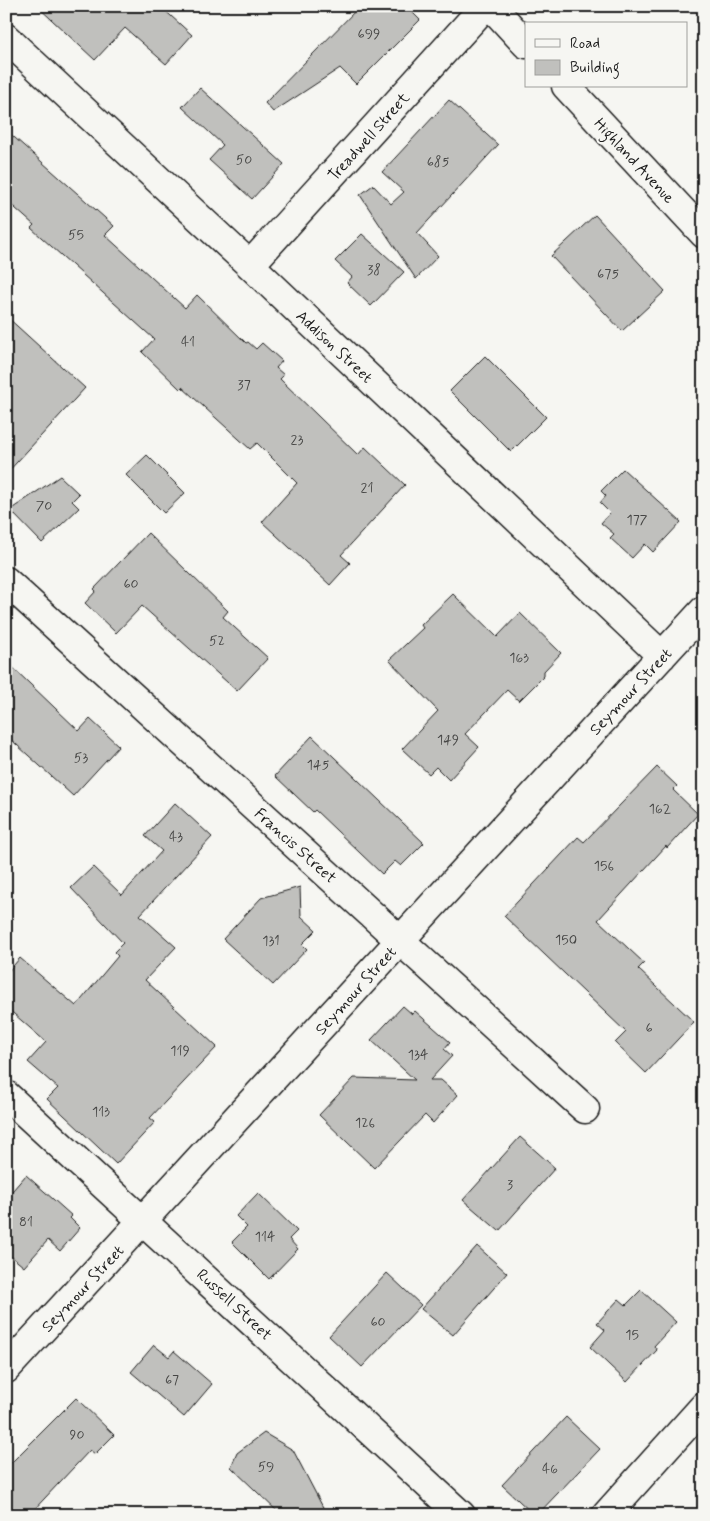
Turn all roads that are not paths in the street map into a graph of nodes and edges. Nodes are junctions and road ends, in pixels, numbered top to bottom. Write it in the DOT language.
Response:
graph roads {
  1 [pos="485,6"];
  2 [pos="491,6"];
  3 [pos="6,38"];
  4 [pos="525,43"];
  5 [pos="568,88"];
  6 [pos="704,234"];
  7 [pos="250,265"];
  8 [pos="6,581"];
  9 [pos="704,610"];
  10 [pos="662,656"];
  11 [pos="400,940"];
  12 [pos="6,1095"];
  13 [pos="585,1109"];
  14 [pos="144,1220"];
  15 [pos="6,1369"];
  16 [pos="704,1406"];
  17 [pos="461,1515"];
  18 [pos="606,1515"];
  1 -- 7 [label="street, Treadwell Street"];
  2 -- 4 [label="street"];
  3 -- 7 [label="street, Addison Street"];
  5 -- 6 [label="street, Highland Avenue"];
  7 -- 10 [label="street, Addison Street"];
  8 -- 11 [label="street, Francis Street"];
  9 -- 10 [label="street, Seymour Street"];
  10 -- 11 [label="street, Seymour Street"];
  11 -- 13 [label="street, Francis Street"];
  11 -- 14 [label="street, Seymour Street"];
  12 -- 14 [label="street, Russell Street"];
  14 -- 15 [label="street, Seymour Street"];
  14 -- 17 [label="street, Russell Street"];
  16 -- 18 [label="street"];
}
